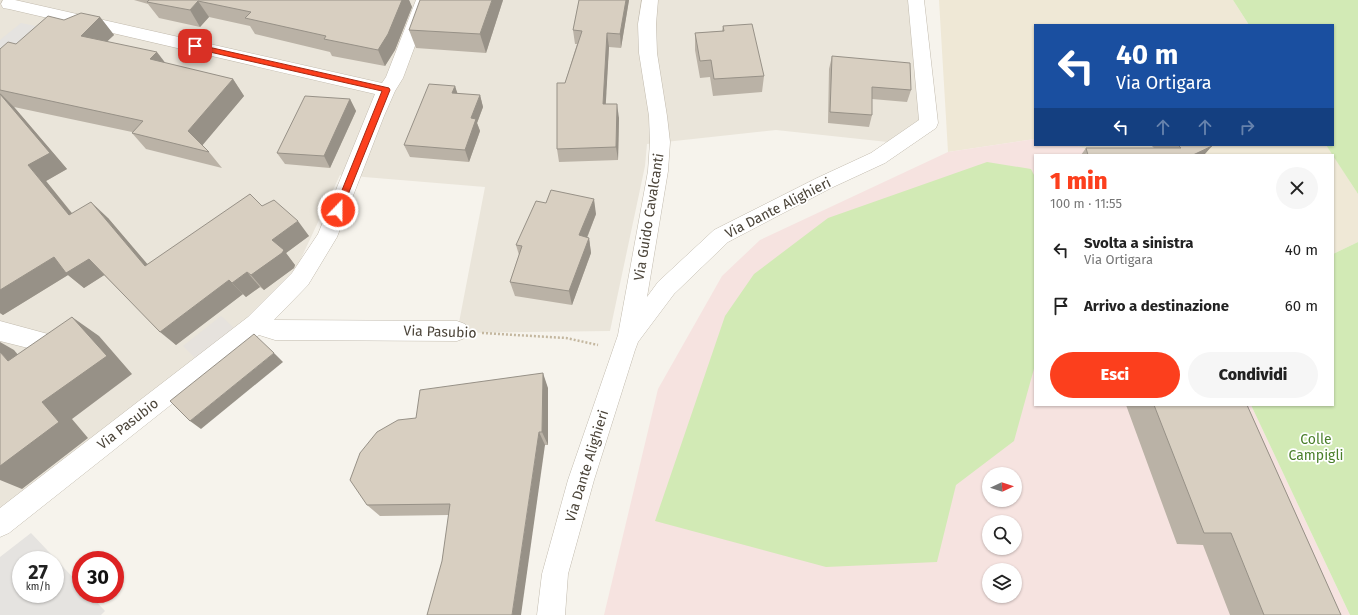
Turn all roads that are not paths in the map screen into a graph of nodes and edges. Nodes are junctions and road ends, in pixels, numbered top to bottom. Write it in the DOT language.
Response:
graph roads {
  1 [pos="424,0"];
  2 [pos="650,0"];
  3 [pos="916,0"];
  4 [pos="7,5"];
  5 [pos="386,90"];
  6 [pos="256,324"];
  7 [pos="0,331"];
  8 [pos="457,331"];
  9 [pos="40,341"];
  10 [pos="626,344"];
  11 [pos="0,524"];
  12 [pos="551,615"];
  1 -- 5 [label="street, Via Pasubio"];
  2 -- 10 [label="street, Via Guido Cavalcanti"];
  3 -- 10 [label="street, Via Dante Alighieri"];
  4 -- 5 [label="street"];
  5 -- 6 [label="street, Via Pasubio"];
  6 -- 8 [label="street, Via Pasubio"];
  6 -- 11 [label="street, Via Pasubio"];
  7 -- 9 [label="street"];
  10 -- 12 [label="street, Via Dante Alighieri"];
}
